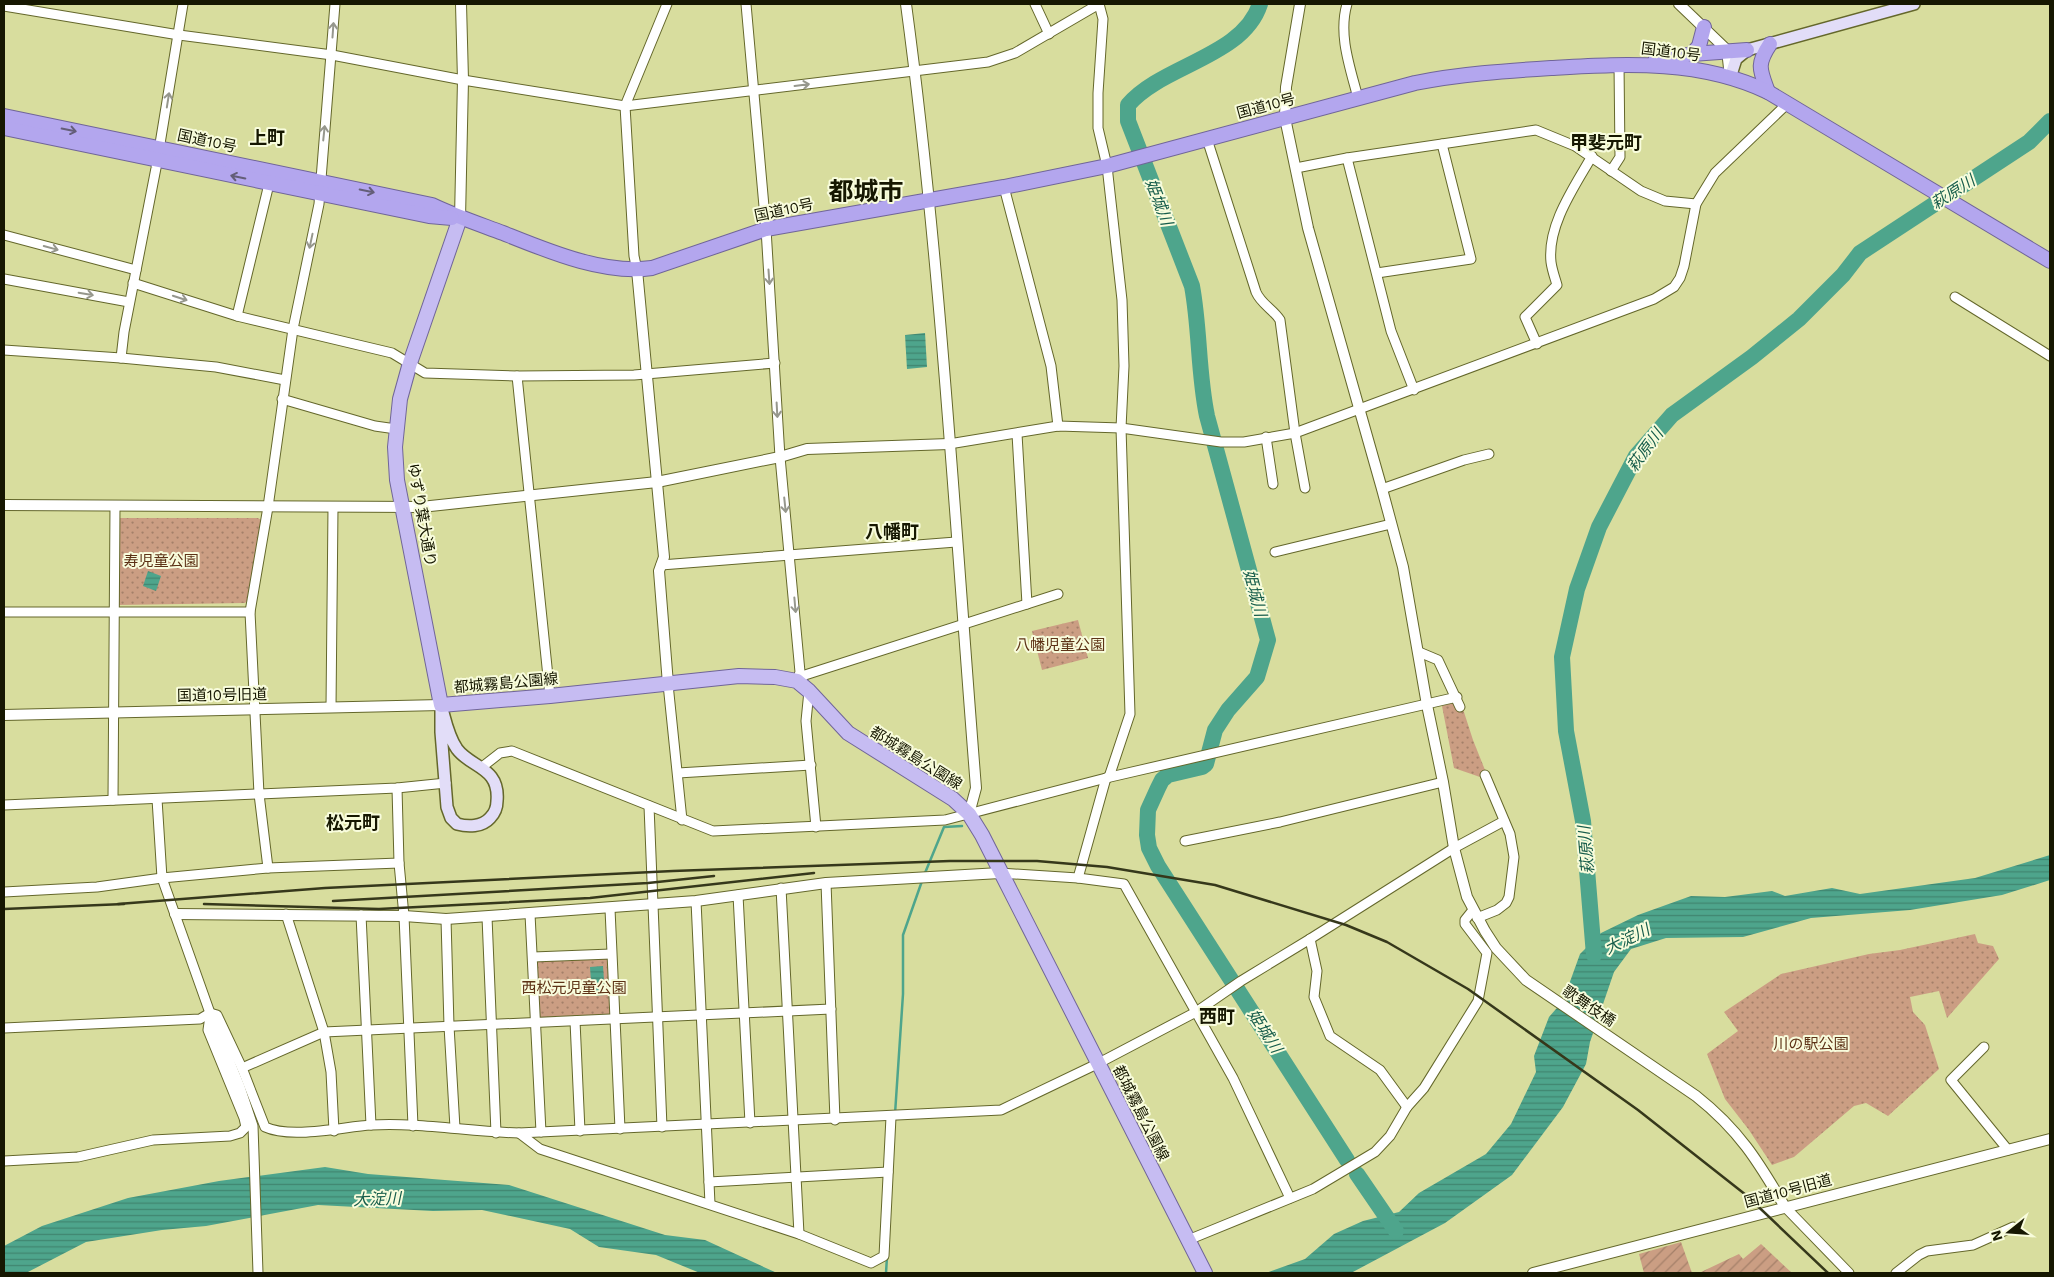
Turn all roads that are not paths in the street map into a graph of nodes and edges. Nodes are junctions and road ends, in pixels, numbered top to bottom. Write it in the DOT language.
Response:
graph roads {
  1 [pos="183,4"];
  2 [pos="335,4"];
  3 [pos="462,4"];
  4 [pos="667,4"];
  5 [pos="746,4"];
  6 [pos="906,4"];
  7 [pos="1035,4"];
  8 [pos="1300,4"];
  9 [pos="1347,4"];
  10 [pos="1679,4"];
  11 [pos="1914,4"];
  12 [pos="4,6"];
  13 [pos="1704,28"];
  14 [pos="1049,34"];
  15 [pos="179,35"];
  16 [pos="1770,44"];
  17 [pos="1727,50"];
  18 [pos="1747,50"];
  19 [pos="1692,54"];
  20 [pos="332,55"];
  21 [pos="1619,64"];
  22 [pos="1645,64"];
  23 [pos="915,71"];
  24 [pos="1730,78"];
  25 [pos="463,80"];
  26 [pos="754,91"];
  27 [pos="1768,92"];
  28 [pos="1358,98"];
  29 [pos="1788,103"];
  30 [pos="625,106"];
  31 [pos="4,116"];
  32 [pos="1285,118"];
  33 [pos="4,128"];
  34 [pos="1207,138"];
  35 [pos="1442,144"];
  36 [pos="159,154"];
  37 [pos="1592,156"];
  38 [pos="1348,158"];
  39 [pos="1107,166"];
  40 [pos="1296,168"];
  41 [pos="1611,171"];
  42 [pos="269,184"];
  43 [pos="320,187"];
  44 [pos="1004,187"];
  45 [pos="928,201"];
  46 [pos="1696,204"];
  47 [pos="460,218"];
  48 [pos="766,228"];
  49 [pos="4,235"];
  50 [pos="2050,261"];
  51 [pos="136,270"];
  52 [pos="637,270"];
  53 [pos="1377,272"];
  54 [pos="4,279"];
  55 [pos="133,283"];
  56 [pos="1955,296"];
  57 [pos="129,302"];
  58 [pos="237,316"];
  59 [pos="293,330"];
  60 [pos="1537,344"];
  61 [pos="4,350"];
  62 [pos="2050,356"];
  63 [pos="121,358"];
  64 [pos="775,363"];
  65 [pos="410,364"];
  66 [pos="647,374"];
  67 [pos="518,376"];
  68 [pos="285,380"];
  69 [pos="1414,390"];
  70 [pos="282,400"];
  71 [pos="1360,409"];
  72 [pos="1058,426"];
  73 [pos="1121,428"];
  74 [pos="396,429"];
  75 [pos="1295,433"];
  76 [pos="1017,434"];
  77 [pos="1266,437"];
  78 [pos="949,444"];
  79 [pos="1489,454"];
  80 [pos="780,457"];
  81 [pos="657,482"];
  82 [pos="1273,484"];
  83 [pos="1305,488"];
  84 [pos="1382,489"];
  85 [pos="530,496"];
  86 [pos="4,505"];
  87 [pos="115,506"];
  88 [pos="268,506"];
  89 [pos="333,508"];
  90 [pos="403,508"];
  91 [pos="1392,524"];
  92 [pos="956,542"];
  93 [pos="1275,552"];
  94 [pos="790,556"];
  95 [pos="661,565"];
  96 [pos="1058,594"];
  97 [pos="1027,604"];
  98 [pos="4,612"];
  99 [pos="250,612"];
  100 [pos="114,613"];
  101 [pos="963,625"];
  102 [pos="1419,652"];
  103 [pos="797,681"];
  104 [pos="668,684"];
  105 [pos="810,691"];
  106 [pos="550,696"];
  107 [pos="1457,697"];
  108 [pos="441,705"];
  109 [pos="1427,705"];
  110 [pos="331,707"];
  111 [pos="1460,707"];
  112 [pos="256,709"];
  113 [pos="114,712"];
  114 [pos="4,715"];
  115 [pos="811,765"];
  116 [pos="482,767"];
  117 [pos="678,774"];
  118 [pos="1485,775"];
  119 [pos="1108,777"];
  120 [pos="1443,782"];
  121 [pos="446,783"];
  122 [pos="397,788"];
  123 [pos="259,794"];
  124 [pos="157,799"];
  125 [pos="113,800"];
  126 [pos="4,805"];
  127 [pos="649,806"];
  128 [pos="969,814"];
  129 [pos="682,820"];
  130 [pos="1504,821"];
  131 [pos="816,827"];
  132 [pos="1185,841"];
  133 [pos="1454,848"];
  134 [pos="399,863"];
  135 [pos="268,868"];
  136 [pos="1000,873"];
  137 [pos="162,878"];
  138 [pos="1078,878"];
  139 [pos="826,883"];
  140 [pos="781,888"];
  141 [pos="4,892"];
  142 [pos="738,895"];
  143 [pos="696,901"];
  144 [pos="652,905"];
  145 [pos="610,909"];
  146 [pos="175,914"];
  147 [pos="286,914"];
  148 [pos="530,914"];
  149 [pos="1475,914"];
  150 [pos="361,916"];
  151 [pos="404,916"];
  152 [pos="487,917"];
  153 [pos="446,919"];
  154 [pos="1310,940"];
  155 [pos="612,954"];
  156 [pos="533,957"];
  157 [pos="830,1008"];
  158 [pos="786,1011"];
  159 [pos="744,1012"];
  160 [pos="1196,1012"];
  161 [pos="210,1014"];
  162 [pos="701,1015"];
  163 [pos="658,1017"];
  164 [pos="615,1019"];
  165 [pos="575,1021"];
  166 [pos="536,1023"];
  167 [pos="491,1025"];
  168 [pos="449,1026"];
  169 [pos="4,1028"];
  170 [pos="408,1029"];
  171 [pos="367,1031"];
  172 [pos="324,1032"];
  173 [pos="1984,1048"];
  174 [pos="1097,1064"];
  175 [pos="242,1068"];
  176 [pos="1406,1107"];
  177 [pos="894,1116"];
  178 [pos="835,1120"];
  179 [pos="794,1121"];
  180 [pos="750,1123"];
  181 [pos="371,1125"];
  182 [pos="707,1125"];
  183 [pos="413,1126"];
  184 [pos="662,1127"];
  185 [pos="455,1128"];
  186 [pos="620,1129"];
  187 [pos="334,1131"];
  188 [pos="580,1131"];
  189 [pos="541,1132"];
  190 [pos="496,1133"];
  191 [pos="519,1133"];
  192 [pos="2050,1139"];
  193 [pos="2008,1150"];
  194 [pos="4,1161"];
  195 [pos="888,1172"];
  196 [pos="796,1176"];
  197 [pos="709,1182"];
  198 [pos="1290,1198"];
  199 [pos="710,1204"];
  200 [pos="1785,1207"];
  201 [pos="2013,1227"];
  202 [pos="799,1234"];
  203 [pos="1190,1243"];
  204 [pos="258,1272"];
  205 [pos="1205,1273"];
  206 [pos="1533,1273"];
  207 [pos="1849,1273"];
  208 [pos="1896,1273"];
  1 -- 15 [label="street"];
  20 -- 2 [label="street, one-way"];
  3 -- 25 [label="street"];
  4 -- 30 [label="street"];
  5 -- 26 [label="street"];
  6 -- 23 [label="street"];
  7 -- 14 [label="street"];
  8 -- 32 [label="street, 歌舞伎橋"];
  9 -- 28 [label="street"];
  10 -- 13 [label="street"];
  11 -- 16 [label="main road"];
  12 -- 15 [label="street"];
  13 -- 17 [label="street"];
  13 -- 19 [label="highway"];
  14 -- 23 [label="street"];
  14 -- 39 [label="street"];
  15 -- 20 [label="street"];
  36 -- 15 [label="street, one-way"];
  16 -- 18 [label="main road"];
  16 -- 27 [label="highway"];
  17 -- 18 [label="highway"];
  17 -- 19 [label="highway"];
  17 -- 24 [label="street"];
  18 -- 24 [label="main road"];
  19 -- 22 [label="highway"];
  20 -- 25 [label="street"];
  43 -- 20 [label="street, one-way"];
  21 -- 22 [label="highway, 国道10号"];
  21 -- 28 [label="highway, 国道10号"];
  21 -- 41 [label="street"];
  22 -- 24 [label="highway, 国道10号"];
  26 -- 23 [label="street, one-way"];
  23 -- 45 [label="street"];
  24 -- 27 [label="highway, 国道10号"];
  25 -- 30 [label="street"];
  25 -- 47 [label="street"];
  26 -- 30 [label="street"];
  26 -- 48 [label="street"];
  27 -- 29 [label="highway, 国道10号"];
  28 -- 32 [label="highway, 国道10号"];
  29 -- 46 [label="street"];
  29 -- 50 [label="highway, 国道10号"];
  30 -- 52 [label="street"];
  31 -- 36 [label="highway, 国道10号, one-way"];
  32 -- 34 [label="highway, 国道10号"];
  32 -- 40 [label="street, 歌舞伎橋"];
  33 -- 36 [label="highway, 国道10号"];
  34 -- 39 [label="highway, 国道10号"];
  34 -- 75 [label="street"];
  35 -- 37 [label="street"];
  35 -- 38 [label="street"];
  35 -- 53 [label="street"];
  42 -- 36 [label="highway, 国道10号, one-way"];
  36 -- 43 [label="highway, 国道10号"];
  36 -- 51 [label="street"];
  37 -- 41 [label="street"];
  37 -- 60 [label="street"];
  38 -- 40 [label="street"];
  38 -- 53 [label="street"];
  39 -- 44 [label="highway, 国道10号"];
  39 -- 73 [label="street"];
  40 -- 71 [label="street, 歌舞伎橋"];
  41 -- 46 [label="street"];
  42 -- 43 [label="highway, 国道10号"];
  42 -- 58 [label="street"];
  43 -- 47 [label="highway, 国道10号"];
  43 -- 59 [label="street, one-way"];
  44 -- 45 [label="highway, 国道10号"];
  44 -- 72 [label="street"];
  45 -- 48 [label="highway, 国道10号"];
  45 -- 78 [label="street"];
  46 -- 60 [label="street"];
  47 -- 52 [label="highway, 国道10号"];
  47 -- 65 [label="main road, ゆずり葉大通り"];
  48 -- 52 [label="highway, 国道10号"];
  48 -- 64 [label="street, one-way"];
  49 -- 51 [label="street, one-way"];
  51 -- 55 [label="street"];
  52 -- 66 [label="street"];
  53 -- 69 [label="street"];
  54 -- 57 [label="street, one-way"];
  55 -- 57 [label="street"];
  55 -- 58 [label="street, one-way"];
  56 -- 62 [label="street"];
  57 -- 63 [label="street"];
  58 -- 59 [label="street"];
  59 -- 65 [label="street"];
  59 -- 68 [label="street"];
  60 -- 69 [label="street"];
  61 -- 63 [label="street"];
  63 -- 68 [label="street"];
  64 -- 66 [label="street"];
  64 -- 80 [label="street, one-way"];
  65 -- 67 [label="street"];
  65 -- 74 [label="main road, ゆずり葉大通り"];
  66 -- 67 [label="street"];
  66 -- 81 [label="street"];
  67 -- 85 [label="street"];
  68 -- 70 [label="street"];
  69 -- 71 [label="street"];
  70 -- 74 [label="street"];
  70 -- 88 [label="street"];
  71 -- 75 [label="street"];
  71 -- 84 [label="street, 歌舞伎橋"];
  72 -- 73 [label="street"];
  72 -- 76 [label="street"];
  73 -- 77 [label="street"];
  73 -- 119 [label="street"];
  74 -- 90 [label="main road, ゆずり葉大通り"];
  75 -- 77 [label="street"];
  75 -- 83 [label="street"];
  76 -- 78 [label="street"];
  76 -- 97 [label="street"];
  77 -- 82 [label="street"];
  78 -- 80 [label="street"];
  78 -- 92 [label="street"];
  79 -- 84 [label="street"];
  80 -- 81 [label="street"];
  80 -- 94 [label="street, one-way"];
  81 -- 85 [label="street"];
  81 -- 95 [label="street"];
  84 -- 91 [label="street, 歌舞伎橋"];
  85 -- 90 [label="street"];
  85 -- 106 [label="street"];
  86 -- 87 [label="street"];
  87 -- 88 [label="street"];
  87 -- 100 [label="street"];
  88 -- 89 [label="street"];
  88 -- 99 [label="street"];
  89 -- 90 [label="street"];
  89 -- 110 [label="street"];
  90 -- 108 [label="main road, ゆずり葉大通り"];
  91 -- 93 [label="street"];
  91 -- 102 [label="street, 歌舞伎橋"];
  92 -- 94 [label="street"];
  92 -- 101 [label="street"];
  94 -- 95 [label="street"];
  94 -- 103 [label="street, one-way"];
  95 -- 104 [label="street"];
  96 -- 97 [label="street"];
  97 -- 101 [label="street"];
  98 -- 100 [label="street"];
  99 -- 100 [label="street"];
  99 -- 112 [label="street"];
  100 -- 113 [label="street"];
  101 -- 103 [label="street"];
  101 -- 128 [label="street"];
  102 -- 107 [label="street"];
  102 -- 109 [label="street, 歌舞伎橋"];
  103 -- 104 [label="main road, 都城霧島公園線"];
  103 -- 105 [label="main road, 都城霧島公園線"];
  104 -- 106 [label="main road, 都城霧島公園線"];
  104 -- 117 [label="street"];
  105 -- 115 [label="street"];
  105 -- 128 [label="main road, 都城霧島公園線"];
  106 -- 108 [label="main road, 都城霧島公園線"];
  107 -- 109 [label="street"];
  107 -- 111 [label="street"];
  108 -- 110 [label="street, 国道10号旧道"];
  108 -- 116 [label="main road"];
  108 -- 121 [label="main road"];
  109 -- 119 [label="street"];
  109 -- 120 [label="street, 歌舞伎橋"];
  110 -- 112 [label="street, 国道10号旧道"];
  112 -- 113 [label="street, 国道10号旧道"];
  112 -- 123 [label="street"];
  113 -- 114 [label="street, 国道10号旧道"];
  113 -- 125 [label="street"];
  115 -- 117 [label="street"];
  115 -- 131 [label="street"];
  116 -- 121 [label="main road"];
  116 -- 127 [label="street"];
  117 -- 129 [label="street"];
  118 -- 130 [label="street"];
  119 -- 128 [label="street"];
  119 -- 138 [label="street"];
  120 -- 132 [label="street"];
  120 -- 133 [label="street, 歌舞伎橋"];
  121 -- 122 [label="street"];
  122 -- 123 [label="street"];
  122 -- 134 [label="street"];
  123 -- 124 [label="street"];
  123 -- 135 [label="street"];
  124 -- 125 [label="street"];
  124 -- 137 [label="street"];
  125 -- 126 [label="street"];
  127 -- 129 [label="street"];
  127 -- 144 [label="street"];
  128 -- 131 [label="street"];
  128 -- 136 [label="main road, 都城霧島公園線"];
  129 -- 131 [label="street"];
  130 -- 133 [label="street"];
  130 -- 149 [label="street"];
  133 -- 149 [label="street, 歌舞伎橋"];
  133 -- 154 [label="street"];
  134 -- 135 [label="street"];
  134 -- 151 [label="street"];
  135 -- 137 [label="street"];
  136 -- 138 [label="street"];
  136 -- 139 [label="street"];
  136 -- 174 [label="main road, 都城霧島公園線"];
  137 -- 141 [label="street"];
  137 -- 146 [label="street"];
  138 -- 160 [label="street"];
  139 -- 140 [label="street"];
  139 -- 157 [label="street"];
  140 -- 142 [label="street"];
  140 -- 158 [label="street"];
  142 -- 143 [label="street"];
  142 -- 159 [label="street"];
  143 -- 144 [label="street"];
  143 -- 162 [label="street"];
  144 -- 145 [label="street"];
  144 -- 163 [label="street"];
  145 -- 148 [label="street"];
  145 -- 155 [label="street"];
  146 -- 147 [label="street"];
  146 -- 161 [label="street"];
  147 -- 150 [label="street"];
  147 -- 172 [label="street"];
  148 -- 152 [label="street"];
  148 -- 156 [label="street"];
  149 -- 176 [label="street"];
  149 -- 200 [label="street, 歌舞伎橋"];
  150 -- 151 [label="street"];
  150 -- 171 [label="street"];
  151 -- 153 [label="street"];
  151 -- 170 [label="street"];
  152 -- 153 [label="street"];
  152 -- 167 [label="street"];
  153 -- 168 [label="street"];
  154 -- 160 [label="street"];
  154 -- 176 [label="street"];
  155 -- 156 [label="street"];
  155 -- 164 [label="street"];
  156 -- 166 [label="street"];
  157 -- 158 [label="street"];
  157 -- 178 [label="street"];
  158 -- 159 [label="street"];
  158 -- 179 [label="street"];
  159 -- 162 [label="street"];
  159 -- 180 [label="street"];
  160 -- 174 [label="street"];
  160 -- 198 [label="street"];
  161 -- 169 [label="street"];
  161 -- 175 [label="street"];
  161 -- 194 [label="street"];
  161 -- 204 [label="street"];
  162 -- 163 [label="street"];
  162 -- 182 [label="street"];
  163 -- 164 [label="street"];
  163 -- 184 [label="street"];
  164 -- 165 [label="street"];
  164 -- 186 [label="street"];
  165 -- 166 [label="street"];
  165 -- 188 [label="street"];
  166 -- 167 [label="street"];
  166 -- 189 [label="street"];
  167 -- 168 [label="street"];
  167 -- 190 [label="street"];
  168 -- 170 [label="street"];
  168 -- 185 [label="street"];
  170 -- 171 [label="street"];
  170 -- 183 [label="street"];
  171 -- 172 [label="street"];
  171 -- 181 [label="street"];
  172 -- 175 [label="street"];
  172 -- 187 [label="street"];
  173 -- 193 [label="street"];
  174 -- 177 [label="street"];
  174 -- 203 [label="main road, 都城霧島公園線"];
  175 -- 187 [label="street"];
  176 -- 198 [label="street"];
  177 -- 178 [label="street"];
  177 -- 195 [label="street"];
  178 -- 179 [label="street"];
  179 -- 180 [label="street"];
  179 -- 196 [label="street"];
  180 -- 182 [label="street"];
  181 -- 183 [label="street"];
  181 -- 187 [label="street"];
  182 -- 184 [label="street"];
  182 -- 197 [label="street"];
  183 -- 185 [label="street"];
  184 -- 186 [label="street"];
  185 -- 190 [label="street"];
  186 -- 188 [label="street"];
  188 -- 189 [label="street"];
  189 -- 191 [label="street"];
  190 -- 191 [label="street"];
  191 -- 199 [label="street"];
  192 -- 193 [label="street, 国道10号旧道"];
  193 -- 200 [label="street, 国道10号旧道"];
  195 -- 196 [label="street"];
  195 -- 202 [label="street"];
  196 -- 197 [label="street"];
  196 -- 202 [label="street"];
  197 -- 199 [label="street"];
  198 -- 203 [label="street"];
  199 -- 202 [label="street"];
  200 -- 206 [label="street, 国道10号旧道"];
  200 -- 207 [label="street"];
  201 -- 208 [label="street"];
  203 -- 205 [label="main road, 都城霧島公園線"];
}
